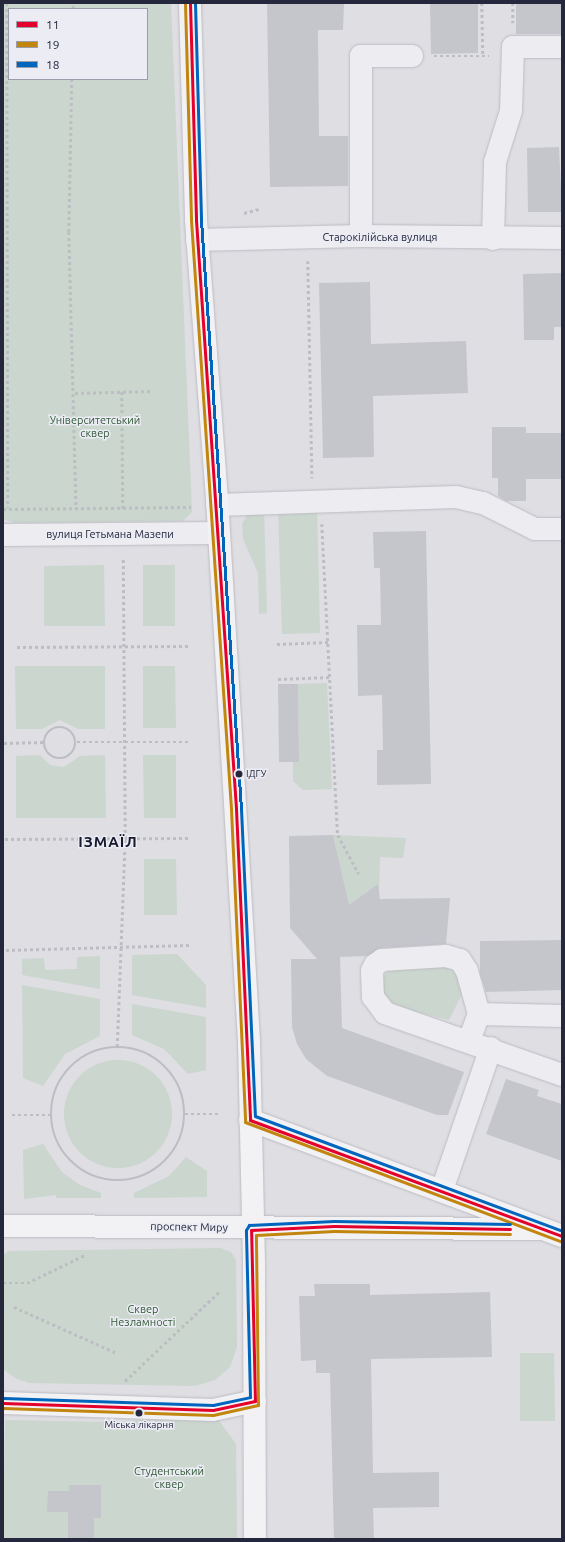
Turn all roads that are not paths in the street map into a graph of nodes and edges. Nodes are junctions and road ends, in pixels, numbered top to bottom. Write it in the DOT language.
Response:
graph roads {
  1 [pos="190,3"];
  2 [pos="562,47"];
  3 [pos="412,56"];
  4 [pos="361,236"];
  5 [pos="562,238"];
  6 [pos="493,239"];
  7 [pos="197,240"];
  8 [pos="217,505"];
  9 [pos="562,529"];
  10 [pos="218,533"];
  11 [pos="3,534"];
  12 [pos="479,1014"];
  13 [pos="562,1016"];
  14 [pos="469,1041"];
  15 [pos="491,1048"];
  16 [pos="562,1074"];
  17 [pos="250,1120"];
  18 [pos="442,1190"];
  19 [pos="3,1226"];
  20 [pos="251,1230"];
  21 [pos="552,1233"];
  22 [pos="255,1401"];
  23 [pos="3,1403"];
  24 [pos="255,1539"];
  1 -- 7 [label="main road"];
  2 -- 6 [label="street"];
  3 -- 4 [label="street"];
  4 -- 6 [label="street, Старокілійська вулиця"];
  4 -- 7 [label="street, Старокілійська вулиця"];
  5 -- 6 [label="street, Старокілійська вулиця"];
  7 -- 8 [label="main road"];
  8 -- 9 [label="street"];
  8 -- 10 [label="main road"];
  10 -- 11 [label="street, вулиця Гетьмана Мазепи"];
  10 -- 17 [label="main road"];
  12 -- 13 [label="street"];
  12 -- 14 [label="street"];
  12 -- 14 [label="street"];
  14 -- 15 [label="street"];
  15 -- 16 [label="street"];
  15 -- 18 [label="street"];
  17 -- 18 [label="main road, проспект Миру"];
  17 -- 20 [label="main road"];
  18 -- 21 [label="main road, проспект Миру"];
  19 -- 20 [label="main road, проспект Миру"];
  20 -- 21 [label="main road, проспект Миру"];
  20 -- 22 [label="main road"];
  22 -- 23 [label="main road"];
  22 -- 24 [label="main road"];
}
